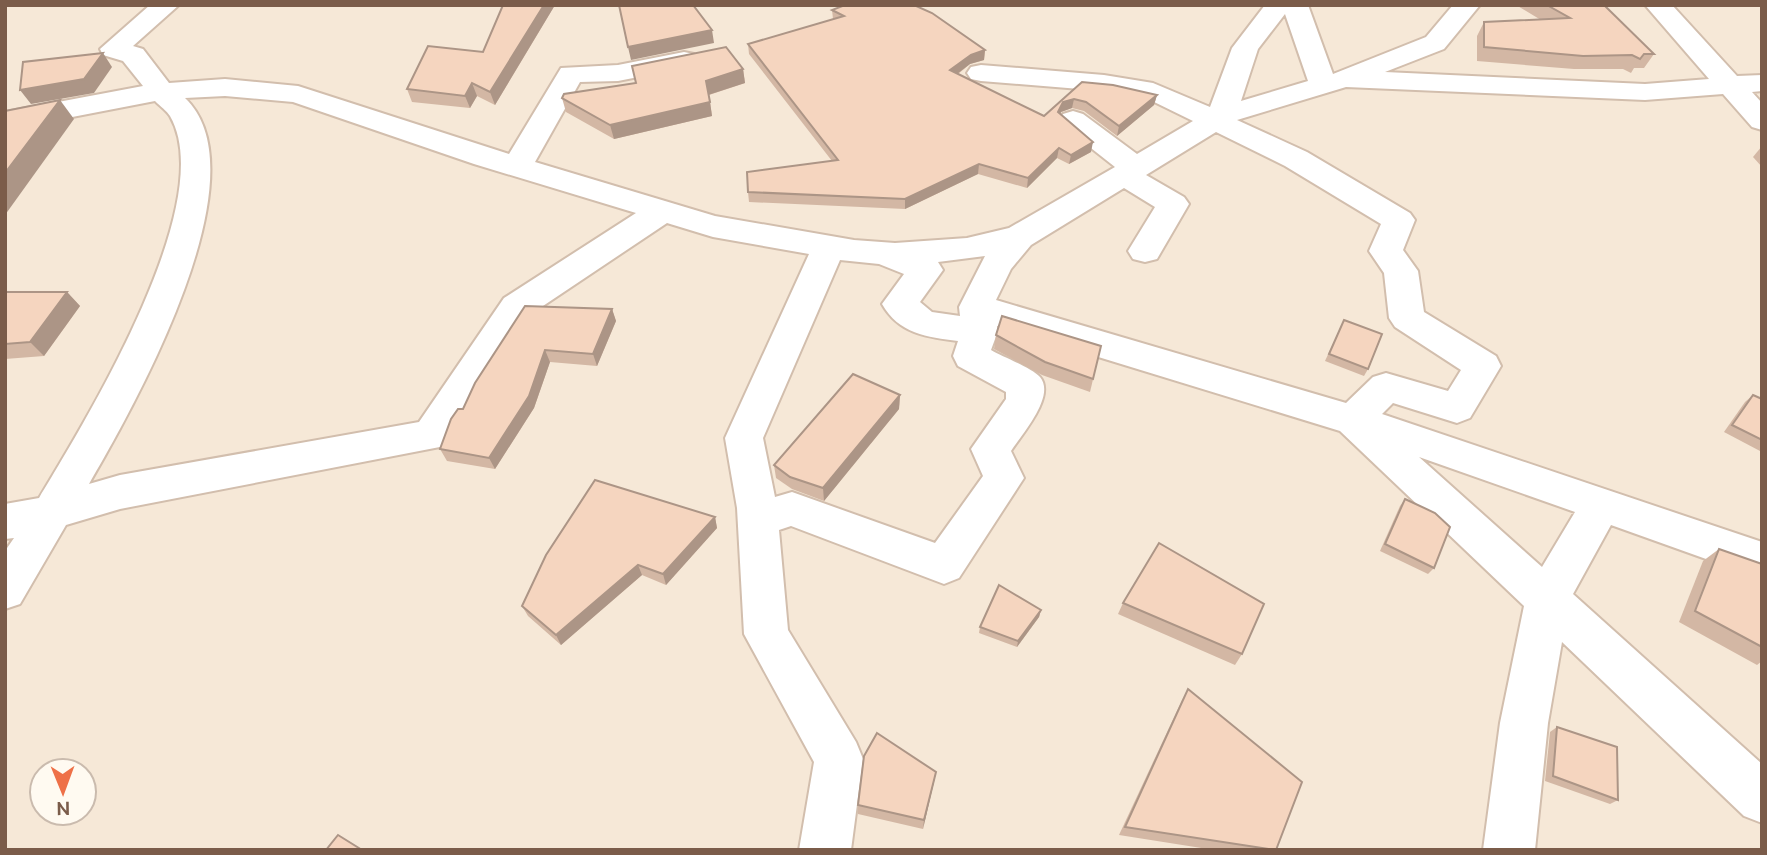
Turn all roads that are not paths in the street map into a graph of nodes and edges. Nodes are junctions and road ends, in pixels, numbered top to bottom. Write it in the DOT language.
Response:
graph roads {
  1 [pos="166,5"];
  2 [pos="1279,5"];
  3 [pos="1296,5"];
  4 [pos="1467,5"];
  5 [pos="1658,5"];
  6 [pos="716,53"];
  7 [pos="981,73"];
  8 [pos="1334,82"];
  9 [pos="1762,83"];
  10 [pos="1730,86"];
  11 [pos="162,92"];
  12 [pos="1073,120"];
  13 [pos="1218,120"];
  14 [pos="5,121"];
  15 [pos="1762,121"];
  16 [pos="517,166"];
  17 [pos="1130,172"];
  18 [pos="663,211"];
  19 [pos="1019,237"];
  20 [pos="829,247"];
  21 [pos="1145,251"];
  22 [pos="883,253"];
  23 [pos="978,319"];
  24 [pos="1353,420"];
  25 [pos="1601,504"];
  26 [pos="52,512"];
  27 [pos="758,519"];
  28 [pos="5,522"];
  29 [pos="1754,550"];
  30 [pos="5,590"];
  31 [pos="1547,599"];
  32 [pos="1762,798"];
  33 [pos="825,850"];
  34 [pos="1509,850"];
  1 -- 11 [label="street"];
  2 -- 13 [label="street"];
  3 -- 8 [label="street"];
  4 -- 8 [label="street"];
  5 -- 10 [label="street"];
  6 -- 16 [label="street"];
  7 -- 13 [label="street"];
  8 -- 10 [label="street"];
  8 -- 13 [label="street"];
  9 -- 10 [label="street"];
  10 -- 15 [label="street"];
  11 -- 14 [label="street"];
  11 -- 16 [label="street"];
  11 -- 26 [label="street"];
  12 -- 17 [label="street"];
  13 -- 17 [label="street"];
  13 -- 24 [label="street"];
  16 -- 18 [label="street"];
  17 -- 19 [label="street"];
  17 -- 21 [label="street"];
  18 -- 20 [label="street"];
  18 -- 26 [label="street"];
  19 -- 22 [label="street"];
  19 -- 23 [label="street"];
  20 -- 22 [label="street"];
  20 -- 27 [label="street"];
  22 -- 23 [label="street"];
  23 -- 24 [label="street"];
  23 -- 27 [label="street"];
  24 -- 25 [label="street"];
  24 -- 31 [label="street"];
  25 -- 29 [label="street"];
  25 -- 31 [label="street"];
  26 -- 28 [label="street"];
  26 -- 30 [label="street"];
  27 -- 33 [label="street"];
  31 -- 32 [label="street"];
  31 -- 34 [label="street"];
}
